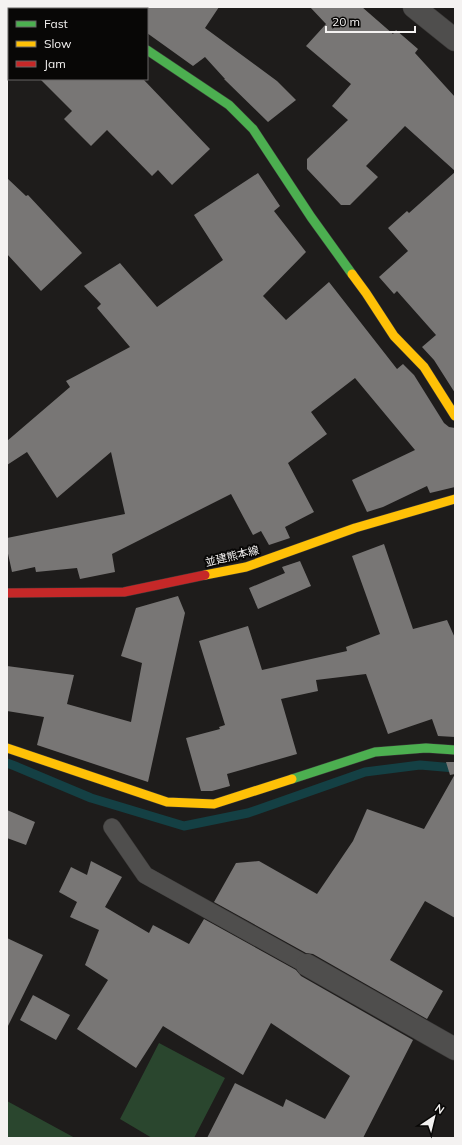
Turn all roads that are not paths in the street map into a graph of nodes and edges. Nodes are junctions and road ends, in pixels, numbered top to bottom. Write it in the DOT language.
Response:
graph roads {
  1 [pos="414,7"];
  2 [pos="455,40"];
  3 [pos="148,51"];
  4 [pos="455,416"];
  5 [pos="455,499"];
  6 [pos="7,592"];
  7 [pos="7,748"];
  8 [pos="455,750"];
  9 [pos="112,827"];
  10 [pos="307,965"];
  11 [pos="455,1049"];
  1 -- 2 [label="street"];
  3 -- 4 [label="street"];
  5 -- 6 [label="street, 並建熊本線"];
  7 -- 8 [label="street"];
  9 -- 10 [label="lane"];
  10 -- 11 [label="street"];
}
